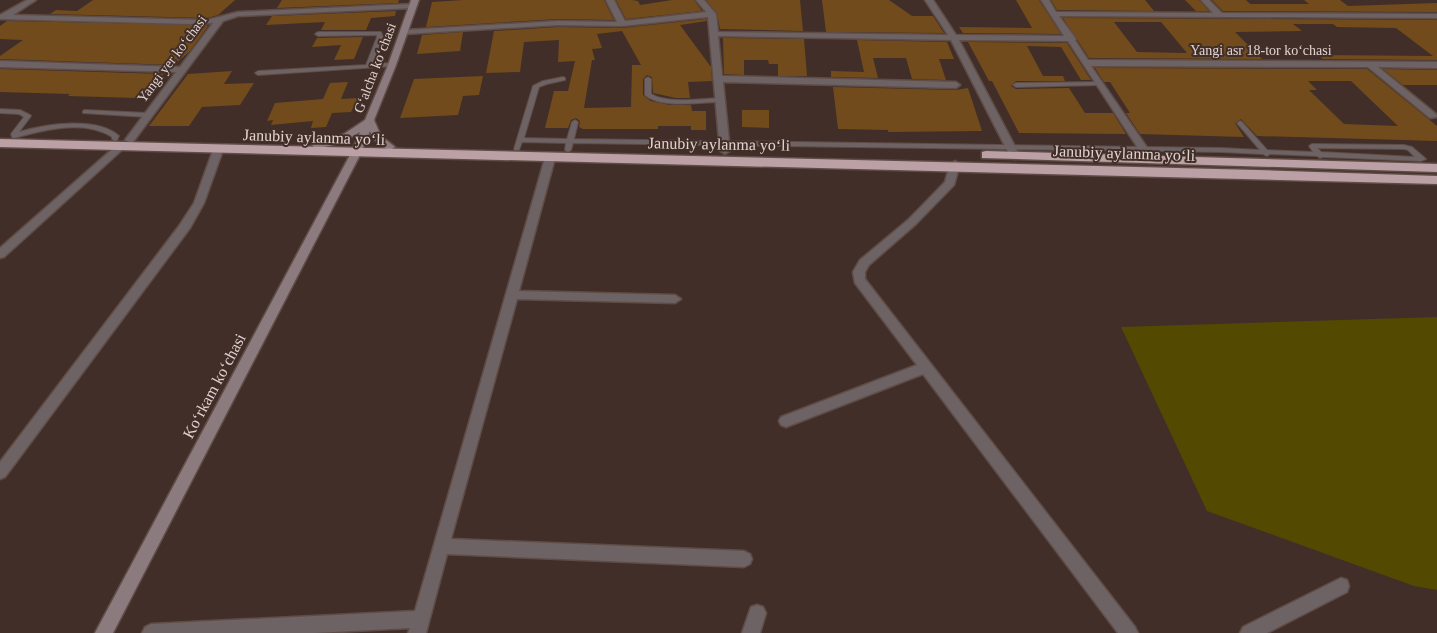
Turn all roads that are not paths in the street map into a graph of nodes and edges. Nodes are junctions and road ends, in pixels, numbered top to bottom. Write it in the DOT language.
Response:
graph roads {
  1 [pos="32,0"];
  2 [pos="311,0"];
  3 [pos="610,0"];
  4 [pos="700,0"];
  5 [pos="929,0"];
  6 [pos="1045,0"];
  7 [pos="1205,0"];
  8 [pos="414,3"];
  9 [pos="307,11"];
  10 [pos="712,14"];
  11 [pos="1055,14"];
  12 [pos="1221,16"];
  13 [pos="1437,16"];
  14 [pos="1,18"];
  15 [pos="220,19"];
  16 [pos="622,24"];
  17 [pos="405,32"];
  18 [pos="318,34"];
  19 [pos="713,34"];
  20 [pos="954,38"];
  21 [pos="1072,39"];
  22 [pos="1086,63"];
  23 [pos="0,64"];
  24 [pos="1369,64"];
  25 [pos="392,65"];
  26 [pos="1437,65"];
  27 [pos="368,67"];
  28 [pos="182,70"];
  29 [pos="258,73"];
  30 [pos="563,79"];
  31 [pos="648,79"];
  32 [pos="718,79"];
  33 [pos="1098,84"];
  34 [pos="956,85"];
  35 [pos="1016,85"];
  36 [pos="720,100"];
  37 [pos="0,111"];
  38 [pos="86,112"];
  39 [pos="147,114"];
  40 [pos="1433,116"];
  41 [pos="370,121"];
  42 [pos="575,122"];
  43 [pos="1240,123"];
  44 [pos="9,135"];
  45 [pos="122,142"];
  46 [pos="0,143"];
  47 [pos="317,145"];
  48 [pos="519,145"];
  49 [pos="569,145"];
  50 [pos="390,147"];
  51 [pos="724,147"];
  52 [pos="218,150"];
  53 [pos="356,150"];
  54 [pos="1221,150"];
  55 [pos="1012,151"];
  56 [pos="1265,152"];
  57 [pos="1147,154"];
  58 [pos="550,158"];
  59 [pos="1322,159"];
  60 [pos="1421,159"];
  61 [pos="1229,161"];
  62 [pos="1274,162"];
  63 [pos="956,164"];
  64 [pos="1435,172"];
  65 [pos="0,254"];
  66 [pos="514,295"];
  67 [pos="675,299"];
  68 [pos="926,367"];
  69 [pos="786,421"];
  70 [pos="0,473"];
  71 [pos="441,546"];
  72 [pos="744,559"];
  73 [pos="1341,586"];
  74 [pos="756,613"];
  75 [pos="418,626"];
  76 [pos="104,633"];
  77 [pos="151,633"];
  78 [pos="751,633"];
  79 [pos="1130,633"];
  80 [pos="1249,633"];
  1 -- 14 [label="street"];
  2 -- 9 [label="street"];
  3 -- 16 [label="street"];
  4 -- 10 [label="street"];
  5 -- 20 [label="street"];
  6 -- 11 [label="street"];
  7 -- 12 [label="street"];
  8 -- 9 [label="street, Yangi yer koʻchasi"];
  8 -- 17 [label="street, Gʻalcha koʻchasi"];
  9 -- 15 [label="street, Yangi yer koʻchasi"];
  10 -- 16 [label="street"];
  10 -- 19 [label="street"];
  11 -- 12 [label="street"];
  11 -- 21 [label="street"];
  12 -- 13 [label="street"];
  14 -- 15 [label="street"];
  15 -- 28 [label="street, Yangi yer koʻchasi"];
  16 -- 17 [label="street"];
  17 -- 25 [label="street, Gʻalcha koʻchasi"];
  18 -- 27 [label="lane"];
  19 -- 20 [label="street"];
  19 -- 32 [label="street"];
  20 -- 21 [label="street"];
  20 -- 55 [label="street"];
  21 -- 22 [label="street"];
  22 -- 24 [label="street, Yangi asr 18-tor koʻchasi"];
  22 -- 33 [label="street"];
  23 -- 28 [label="street"];
  24 -- 26 [label="street, Yangi asr 18-tor koʻchasi"];
  24 -- 40 [label="street"];
  25 -- 27 [label="lane"];
  25 -- 41 [label="street, Gʻalcha koʻchasi"];
  27 -- 29 [label="lane"];
  28 -- 39 [label="street, Yangi yer koʻchasi"];
  30 -- 48 [label="lane"];
  31 -- 36 [label="lane"];
  32 -- 34 [label="street"];
  32 -- 36 [label="street"];
  33 -- 35 [label="lane"];
  33 -- 57 [label="street"];
  36 -- 51 [label="street"];
  37 -- 44 [label="lane"];
  38 -- 39 [label="lane"];
  39 -- 45 [label="street, Yangi yer koʻchasi"];
  41 -- 47 [label="street"];
  41 -- 50 [label="street"];
  41 -- 53 [label="street, Gʻalcha koʻchasi"];
  42 -- 49 [label="lane"];
  43 -- 56 [label="lane"];
  44 -- 45 [label="highway, Janubiy aylanma yoʻli"];
  45 -- 46 [label="highway, Janubiy aylanma yoʻli"];
  45 -- 47 [label="highway, Janubiy aylanma yoʻli"];
  45 -- 52 [label="highway, Janubiy aylanma yoʻli"];
  45 -- 65 [label="street, Yangi yer koʻchasi"];
  47 -- 53 [label="highway, Janubiy aylanma yoʻli"];
  48 -- 49 [label="highway, Janubiy aylanma yoʻli"];
  48 -- 50 [label="highway, Janubiy aylanma yoʻli"];
  49 -- 51 [label="highway, Janubiy aylanma yoʻli"];
  50 -- 53 [label="highway, Janubiy aylanma yoʻli"];
  51 -- 55 [label="highway, Janubiy aylanma yoʻli"];
  52 -- 53 [label="highway, Janubiy aylanma yoʻli"];
  52 -- 70 [label="street"];
  53 -- 58 [label="highway, Janubiy aylanma yoʻli"];
  53 -- 76 [label="street, Ko‘rkam ko‘chasi"];
  54 -- 56 [label="lane"];
  54 -- 57 [label="lane"];
  54 -- 61 [label="lane"];
  55 -- 57 [label="highway, Janubiy aylanma yoʻli"];
  56 -- 59 [label="lane"];
  56 -- 62 [label="lane"];
  57 -- 61 [label="highway, Janubiy aylanma yoʻli"];
  58 -- 63 [label="highway, Janubiy aylanma yoʻli"];
  58 -- 66 [label="street"];
  59 -- 60 [label="lane"];
  59 -- 60 [label="lane"];
  59 -- 62 [label="highway, Janubiy aylanma yoʻli"];
  59 -- 64 [label="highway, Janubiy aylanma yoʻli"];
  60 -- 64 [label="lane"];
  61 -- 62 [label="highway, Janubiy aylanma yoʻli"];
  63 -- 64 [label="highway, Janubiy aylanma yoʻli"];
  63 -- 68 [label="street"];
  66 -- 67 [label="street"];
  66 -- 71 [label="street"];
  68 -- 69 [label="street"];
  68 -- 79 [label="street"];
  71 -- 72 [label="street"];
  71 -- 75 [label="street"];
  73 -- 80 [label="street"];
  74 -- 78 [label="street"];
  75 -- 77 [label="street"];
}
